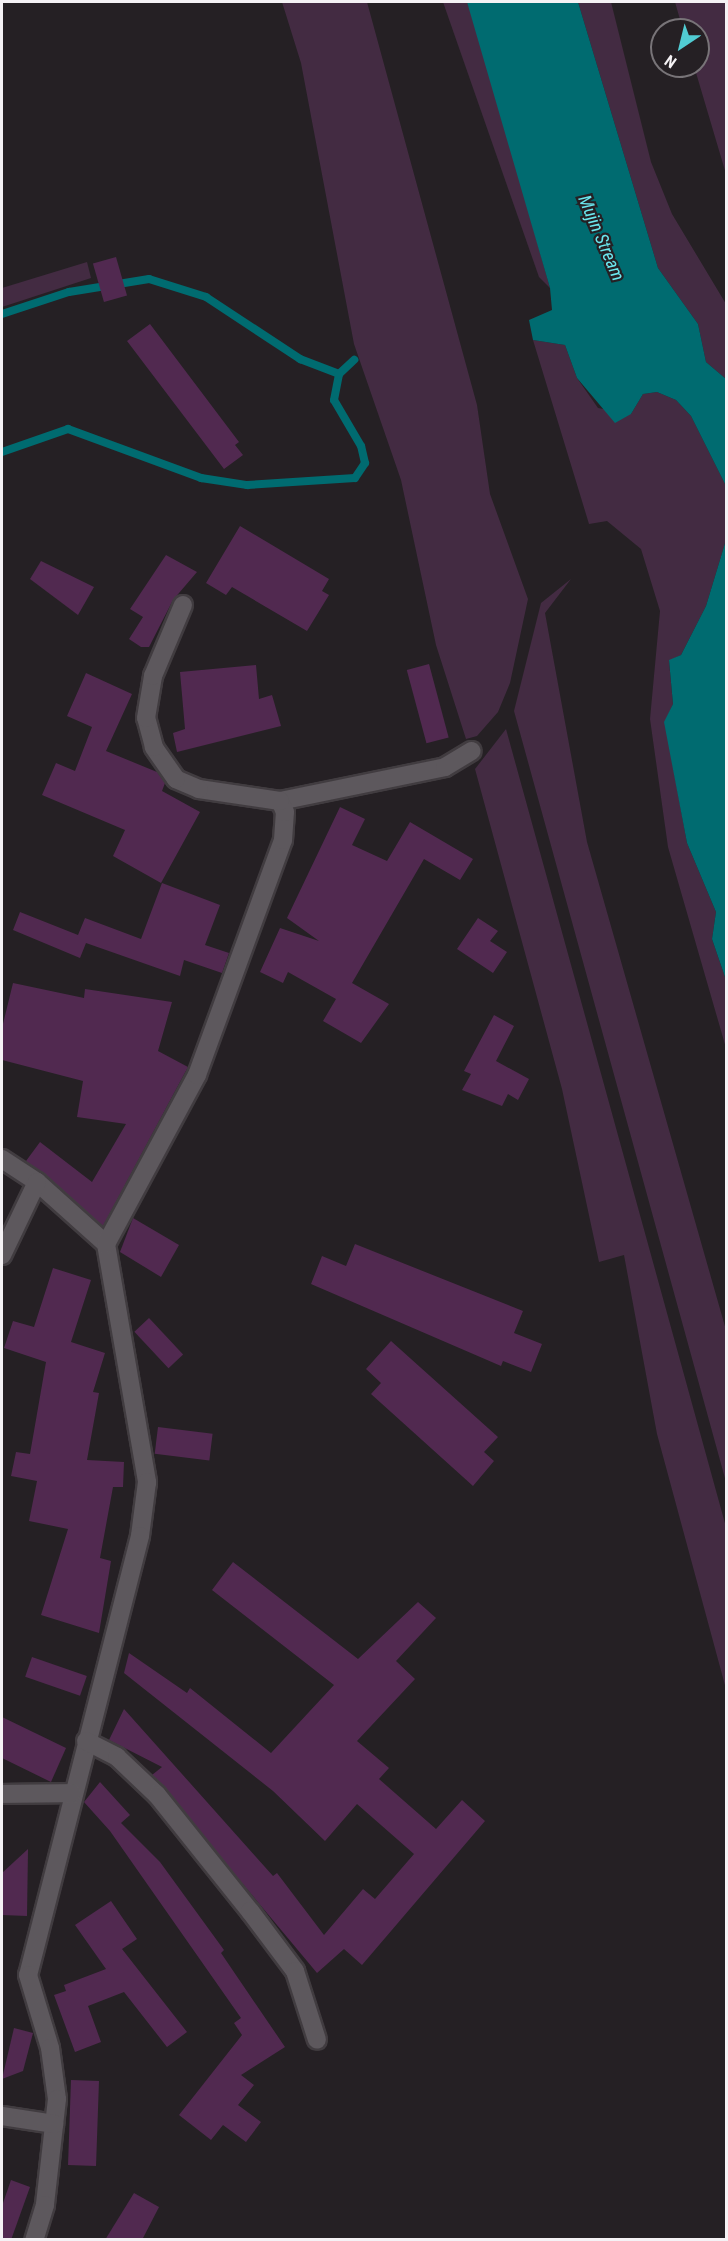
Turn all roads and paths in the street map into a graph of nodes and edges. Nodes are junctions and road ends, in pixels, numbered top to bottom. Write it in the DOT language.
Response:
graph roads {
  1 [pos="183,605"];
  2 [pos="472,751"];
  3 [pos="280,801"];
  4 [pos="2,1159"];
  5 [pos="37,1182"];
  6 [pos="106,1244"];
  7 [pos="2,1256"];
  8 [pos="86,1741"];
  9 [pos="72,1793"];
  10 [pos="2,1794"];
  11 [pos="317,2040"];
  12 [pos="2,2116"];
  13 [pos="54,2124"];
  14 [pos="34,2240"];
  1 -- 3 [label="street"];
  2 -- 3 [label="street"];
  3 -- 6 [label="street"];
  4 -- 5 [label="street"];
  5 -- 6 [label="street"];
  5 -- 7 [label="street"];
  6 -- 8 [label="street"];
  8 -- 9 [label="street"];
  8 -- 11 [label="street"];
  9 -- 10 [label="street"];
  9 -- 13 [label="street"];
  12 -- 13 [label="street"];
  13 -- 14 [label="street"];
}
